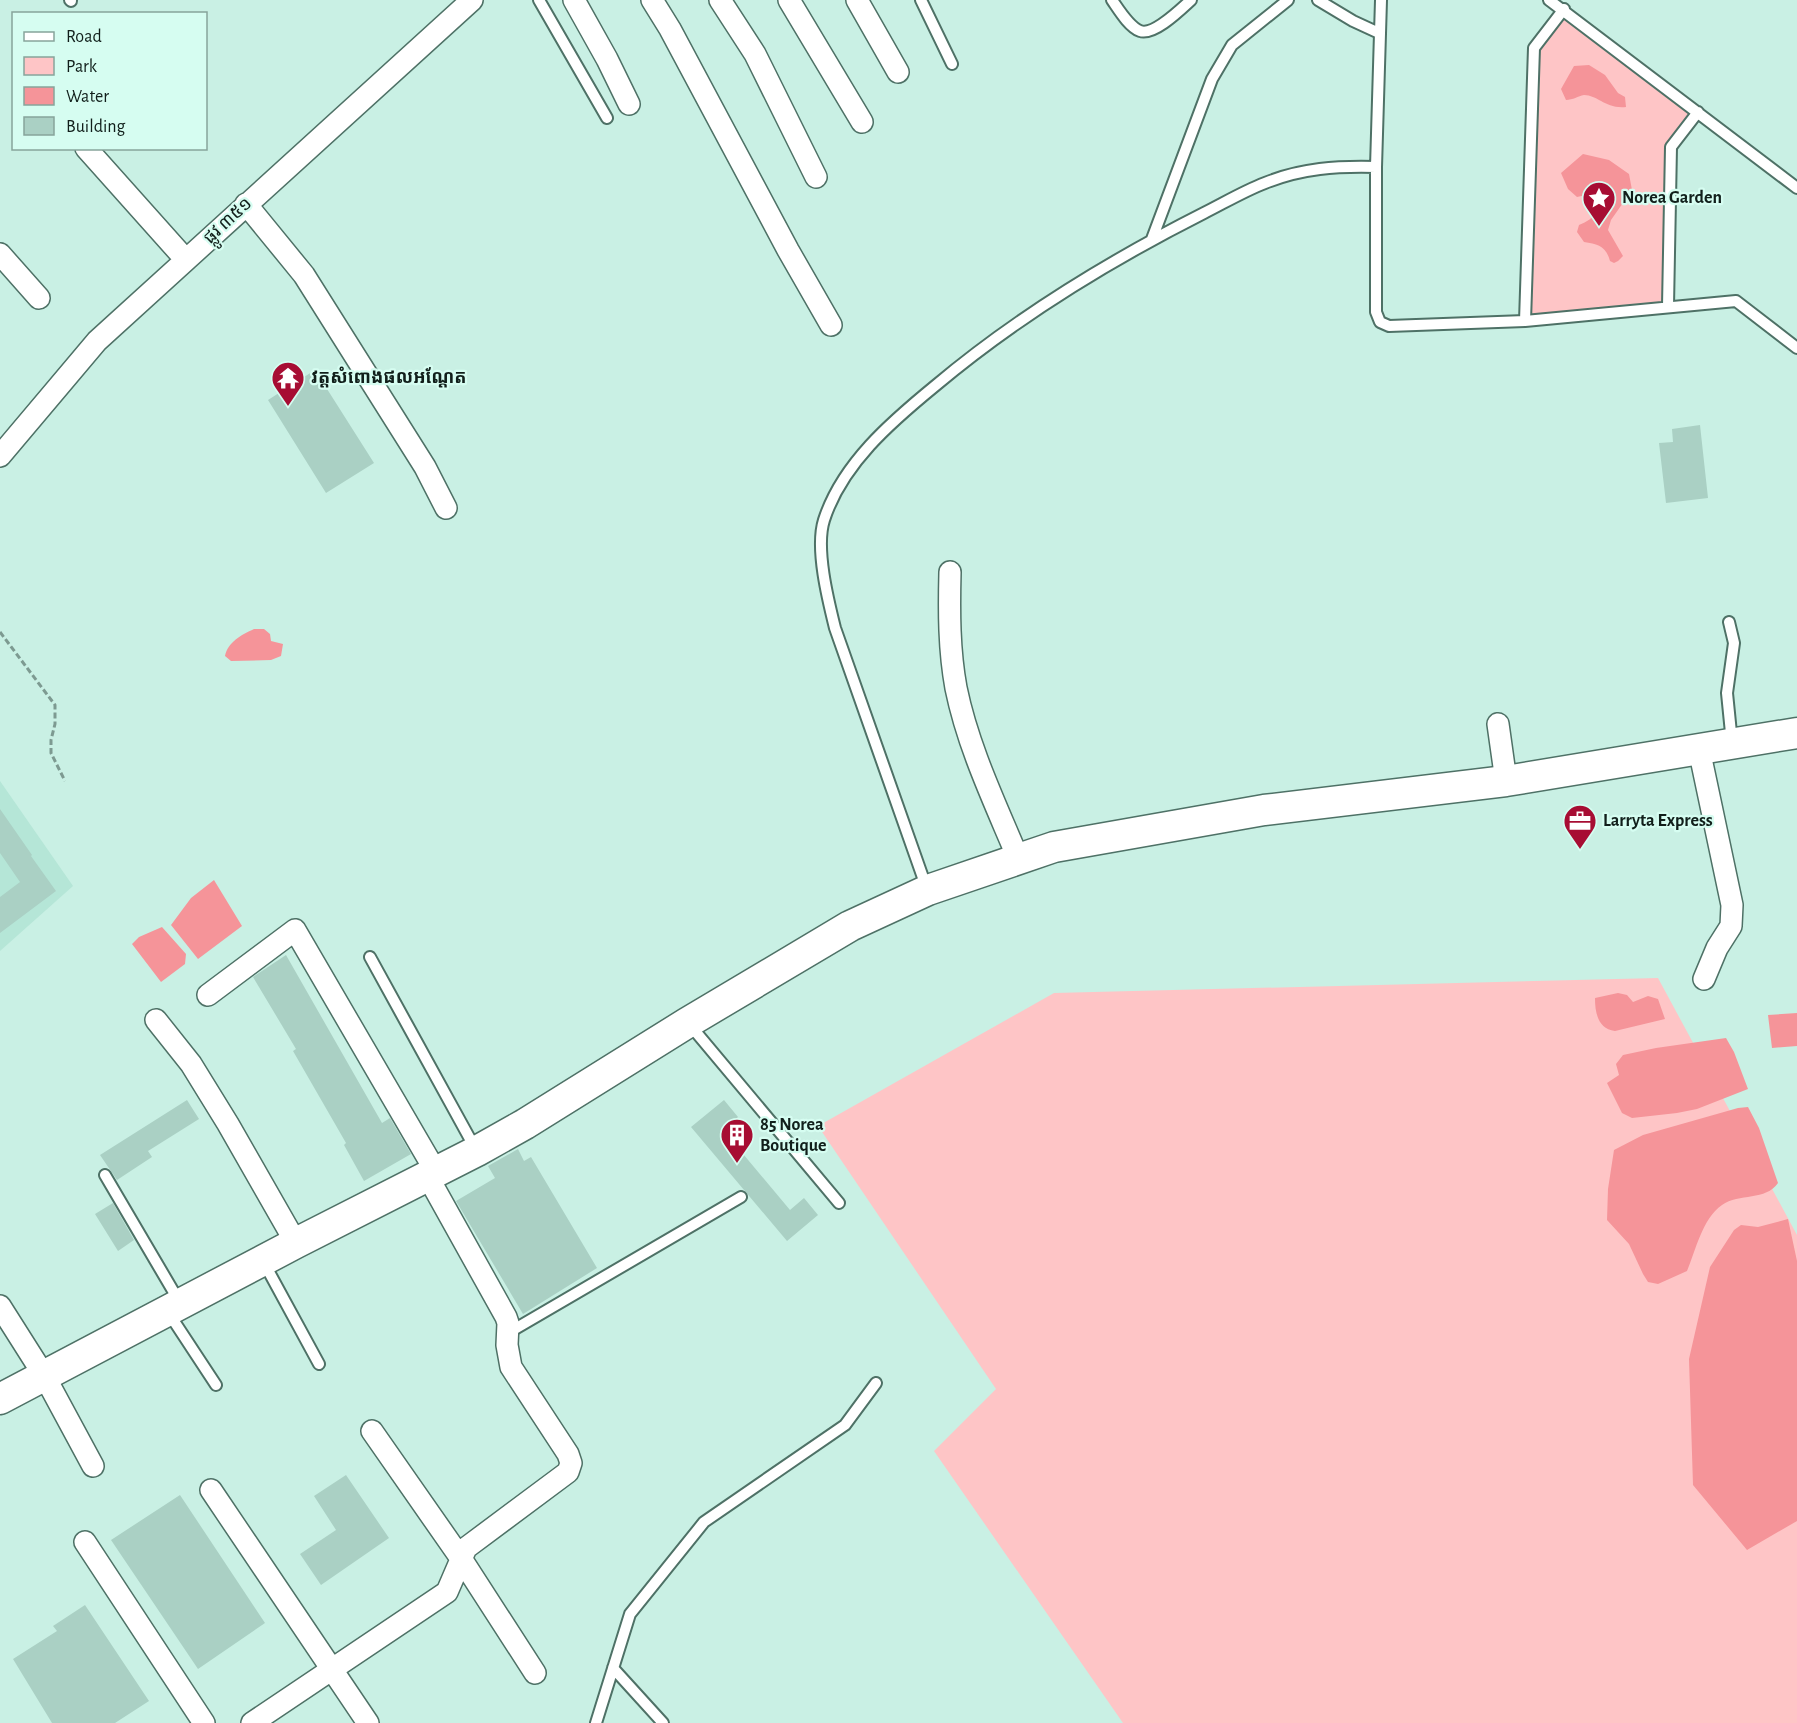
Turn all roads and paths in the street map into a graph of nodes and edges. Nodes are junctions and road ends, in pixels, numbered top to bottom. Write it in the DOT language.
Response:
graph roads {
  1 [pos="472,0"];
  2 [pos="539,0"];
  3 [pos="574,0"];
  4 [pos="652,0"];
  5 [pos="720,0"];
  6 [pos="789,0"];
  7 [pos="857,0"];
  8 [pos="921,0"];
  9 [pos="1112,0"];
  10 [pos="1191,0"];
  11 [pos="1288,0"];
  12 [pos="1318,0"];
  13 [pos="1381,0"];
  14 [pos="1550,0"];
  15 [pos="1564,9"];
  16 [pos="1379,33"];
  17 [pos="952,64"];
  18 [pos="898,72"];
  19 [pos="629,104"];
  20 [pos="1698,112"];
  21 [pos="607,118"];
  22 [pos="862,123"];
  23 [pos="88,150"];
  24 [pos="1376,167"];
  25 [pos="816,177"];
  26 [pos="1797,188"];
  27 [pos="246,204"];
  28 [pos="1152,239"];
  29 [pos="0,254"];
  30 [pos="186,260"];
  31 [pos="39,298"];
  32 [pos="1668,306"];
  33 [pos="1525,321"];
  34 [pos="831,325"];
  35 [pos="1797,348"];
  36 [pos="0,456"];
  37 [pos="446,508"];
  38 [pos="950,572"];
  39 [pos="1729,622"];
  40 [pos="0,632"];
  41 [pos="1498,724"];
  42 [pos="1797,733"];
  43 [pos="1732,744"];
  44 [pos="1699,749"];
  45 [pos="65,781"];
  46 [pos="1506,781"];
  47 [pos="1017,858"];
  48 [pos="927,890"];
  49 [pos="370,957"];
  50 [pos="1704,979"];
  51 [pos="208,995"];
  52 [pos="156,1020"];
  53 [pos="687,1023"];
  54 [pos="477,1151"];
  55 [pos="432,1174"];
  56 [pos="105,1175"];
  57 [pos="741,1197"];
  58 [pos="840,1203"];
  59 [pos="296,1243"];
  60 [pos="263,1261"];
  61 [pos="0,1306"];
  62 [pos="174,1308"];
  63 [pos="508,1333"];
  64 [pos="320,1364"];
  65 [pos="45,1377"];
  66 [pos="876,1383"];
  67 [pos="216,1385"];
  68 [pos="0,1399"];
  69 [pos="372,1431"];
  70 [pos="93,1466"];
  71 [pos="211,1490"];
  72 [pos="85,1542"];
  73 [pos="462,1560"];
  74 [pos="613,1668"];
  75 [pos="331,1669"];
  76 [pos="535,1674"];
  77 [pos="204,1723"];
  78 [pos="252,1723"];
  79 [pos="368,1723"];
  80 [pos="596,1723"];
  81 [pos="663,1723"];
  1 -- 27 [label="street, ផ្លូវ ៣៥១"];
  2 -- 21 [label="lane"];
  3 -- 19 [label="street"];
  4 -- 34 [label="street"];
  5 -- 25 [label="street"];
  6 -- 22 [label="street"];
  7 -- 18 [label="street"];
  8 -- 17 [label="lane"];
  9 -- 10 [label="lane"];
  11 -- 28 [label="lane"];
  12 -- 16 [label="lane"];
  13 -- 16 [label="lane"];
  14 -- 15 [label="lane"];
  15 -- 20 [label="lane"];
  15 -- 33 [label="lane"];
  16 -- 24 [label="lane"];
  20 -- 26 [label="lane"];
  20 -- 32 [label="lane"];
  23 -- 30 [label="street"];
  24 -- 28 [label="lane"];
  24 -- 33 [label="lane"];
  27 -- 30 [label="street, ផ្លូវ ៣៥១"];
  27 -- 37 [label="street"];
  28 -- 48 [label="lane"];
  29 -- 31 [label="street"];
  30 -- 36 [label="street, ផ្លូវ ៣៥១"];
  32 -- 33 [label="lane"];
  32 -- 35 [label="lane"];
  38 -- 47 [label="street"];
  39 -- 43 [label="lane"];
  40 -- 45 [label="path"];
  41 -- 46 [label="street"];
  42 -- 43 [label="street"];
  43 -- 44 [label="street"];
  44 -- 46 [label="street"];
  44 -- 50 [label="street"];
  46 -- 47 [label="street"];
  47 -- 48 [label="street"];
  48 -- 53 [label="street"];
  49 -- 54 [label="lane"];
  51 -- 55 [label="street"];
  52 -- 59 [label="street"];
  53 -- 54 [label="street"];
  53 -- 58 [label="lane"];
  54 -- 55 [label="street"];
  55 -- 59 [label="street"];
  55 -- 63 [label="street"];
  56 -- 62 [label="lane"];
  57 -- 63 [label="lane"];
  59 -- 60 [label="street"];
  60 -- 62 [label="street"];
  60 -- 64 [label="lane"];
  61 -- 65 [label="street"];
  62 -- 65 [label="street"];
  62 -- 67 [label="lane"];
  63 -- 73 [label="street"];
  65 -- 68 [label="street"];
  65 -- 70 [label="street"];
  66 -- 74 [label="lane"];
  69 -- 73 [label="street"];
  71 -- 75 [label="street"];
  72 -- 77 [label="street"];
  73 -- 75 [label="street"];
  73 -- 76 [label="street"];
  74 -- 80 [label="lane"];
  74 -- 81 [label="lane"];
  75 -- 78 [label="street"];
  75 -- 79 [label="street"];
}
